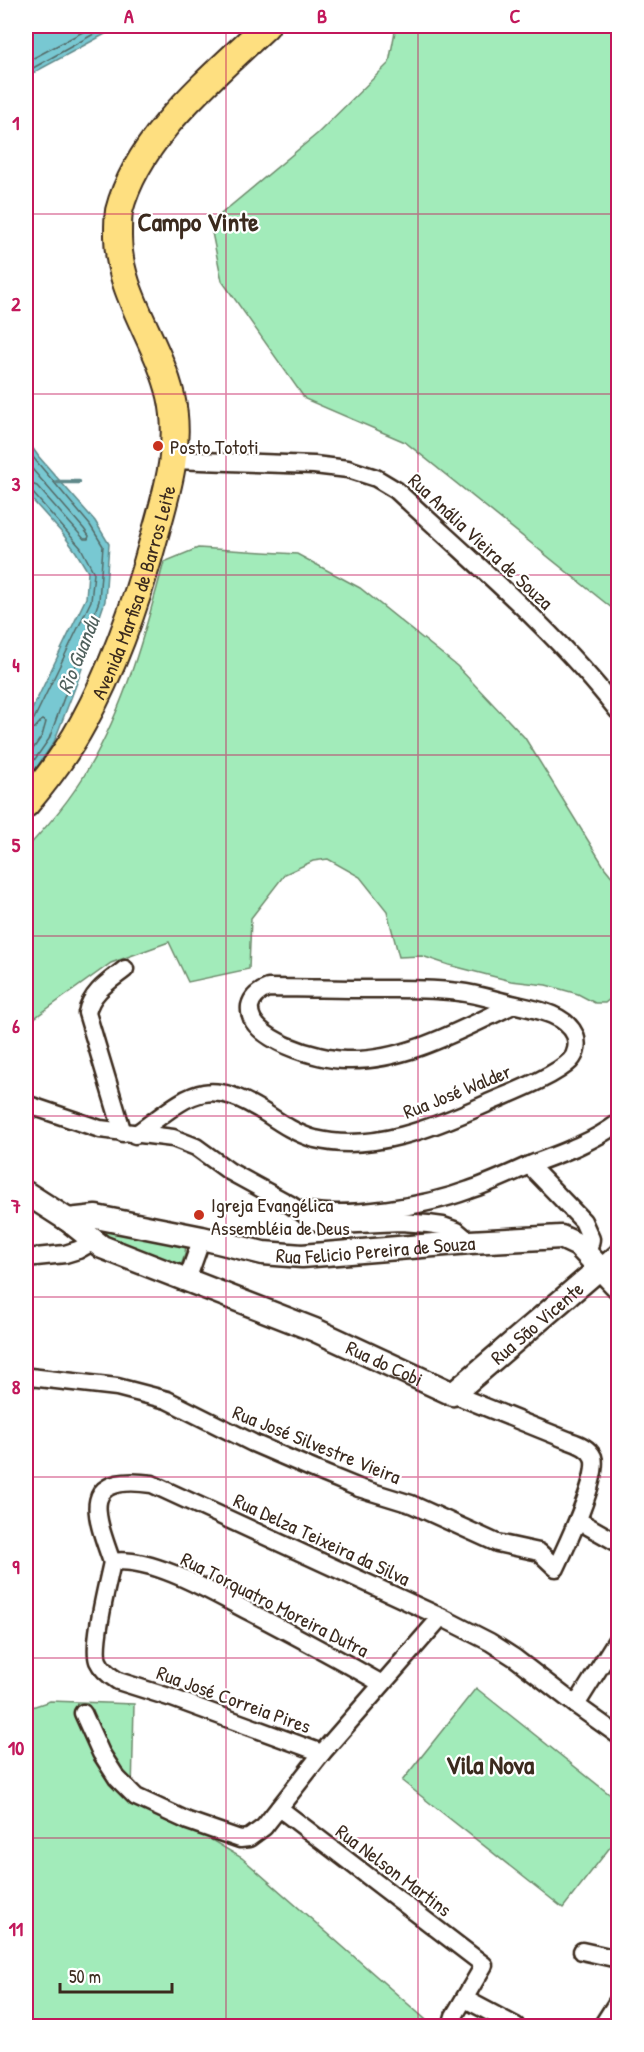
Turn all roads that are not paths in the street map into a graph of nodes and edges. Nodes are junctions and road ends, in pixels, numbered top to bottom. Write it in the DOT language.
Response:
graph roads {
  1 [pos="266,26"];
  2 [pos="173,460"];
  3 [pos="618,711"];
  4 [pos="26,804"];
  5 [pos="125,969"];
  6 [pos="513,1005"];
  7 [pos="26,1104"];
  8 [pos="618,1123"];
  9 [pos="129,1134"];
  10 [pos="529,1165"];
  11 [pos="26,1194"];
  12 [pos="296,1208"];
  13 [pos="68,1220"];
  14 [pos="202,1238"];
  15 [pos="94,1241"];
  16 [pos="470,1242"];
  17 [pos="618,1252"];
  18 [pos="26,1257"];
  19 [pos="594,1260"];
  20 [pos="187,1280"];
  21 [pos="618,1287"];
  22 [pos="30,1377"];
  23 [pos="453,1394"];
  24 [pos="579,1521"];
  25 [pos="618,1543"];
  26 [pos="112,1562"];
  27 [pos="556,1569"];
  28 [pos="441,1617"];
  29 [pos="618,1638"];
  30 [pos="382,1683"];
  31 [pos="576,1705"];
  32 [pos="83,1713"];
  33 [pos="618,1734"];
  34 [pos="322,1753"];
  35 [pos="279,1808"];
  36 [pos="582,1951"];
  37 [pos="618,1959"];
  38 [pos="465,1999"];
  39 [pos="618,2001"];
  40 [pos="451,2026"];
  41 [pos="516,2026"];
  42 [pos="602,2026"];
  1 -- 2 [label="main road, Avenida Marfisa de Barros Leite"];
  2 -- 3 [label="street, Rua Anália Vieira de Souza"];
  2 -- 4 [label="main road, Avenida Marfisa de Barros Leite"];
  5 -- 9 [label="street"];
  6 -- 6 [label="street, Rua José Walder"];
  6 -- 9 [label="street, Rua José Walder"];
  7 -- 9 [label="street"];
  8 -- 10 [label="street"];
  9 -- 12 [label="street"];
  10 -- 12 [label="street"];
  10 -- 19 [label="street"];
  11 -- 13 [label="main road"];
  12 -- 16 [label="street"];
  13 -- 14 [label="main road, Rua Felicio Pereira de Souza"];
  13 -- 15 [label="main road, Rua do Cobi"];
  14 -- 16 [label="main road, Rua Felicio Pereira de Souza"];
  14 -- 20 [label="street"];
  15 -- 18 [label="street"];
  15 -- 20 [label="main road, Rua do Cobi"];
  16 -- 19 [label="main road, Rua Felicio Pereira de Souza"];
  17 -- 19 [label="street, Rua São Vicente"];
  19 -- 21 [label="main road, Rua Felicio Pereira de Souza"];
  19 -- 23 [label="main road, Rua São Vicente"];
  20 -- 23 [label="main road, Rua do Cobi"];
  22 -- 27 [label="street, Rua José Silvestre Vieira"];
  23 -- 24 [label="street, Rua do Cobi"];
  24 -- 25 [label="street"];
  24 -- 27 [label="street, Rua do Cobi"];
  26 -- 28 [label="street, Rua Delza Teixeira da Silva"];
  26 -- 30 [label="street, Rua Torquatro Moreira Dutra"];
  26 -- 34 [label="street, Rua José Correia Pires"];
  28 -- 30 [label="street"];
  28 -- 31 [label="street, Rua Delza Teixeira da Silva"];
  29 -- 31 [label="street"];
  30 -- 34 [label="street"];
  31 -- 33 [label="street, Rua Delza Teixeira da Silva"];
  32 -- 35 [label="street, Rua José Correia Pires"];
  34 -- 35 [label="street, Rua José Correia Pires"];
  35 -- 38 [label="street, Rua Nelson Martins"];
  36 -- 37 [label="street"];
  38 -- 40 [label="street"];
  38 -- 41 [label="street"];
  39 -- 42 [label="street"];
}
